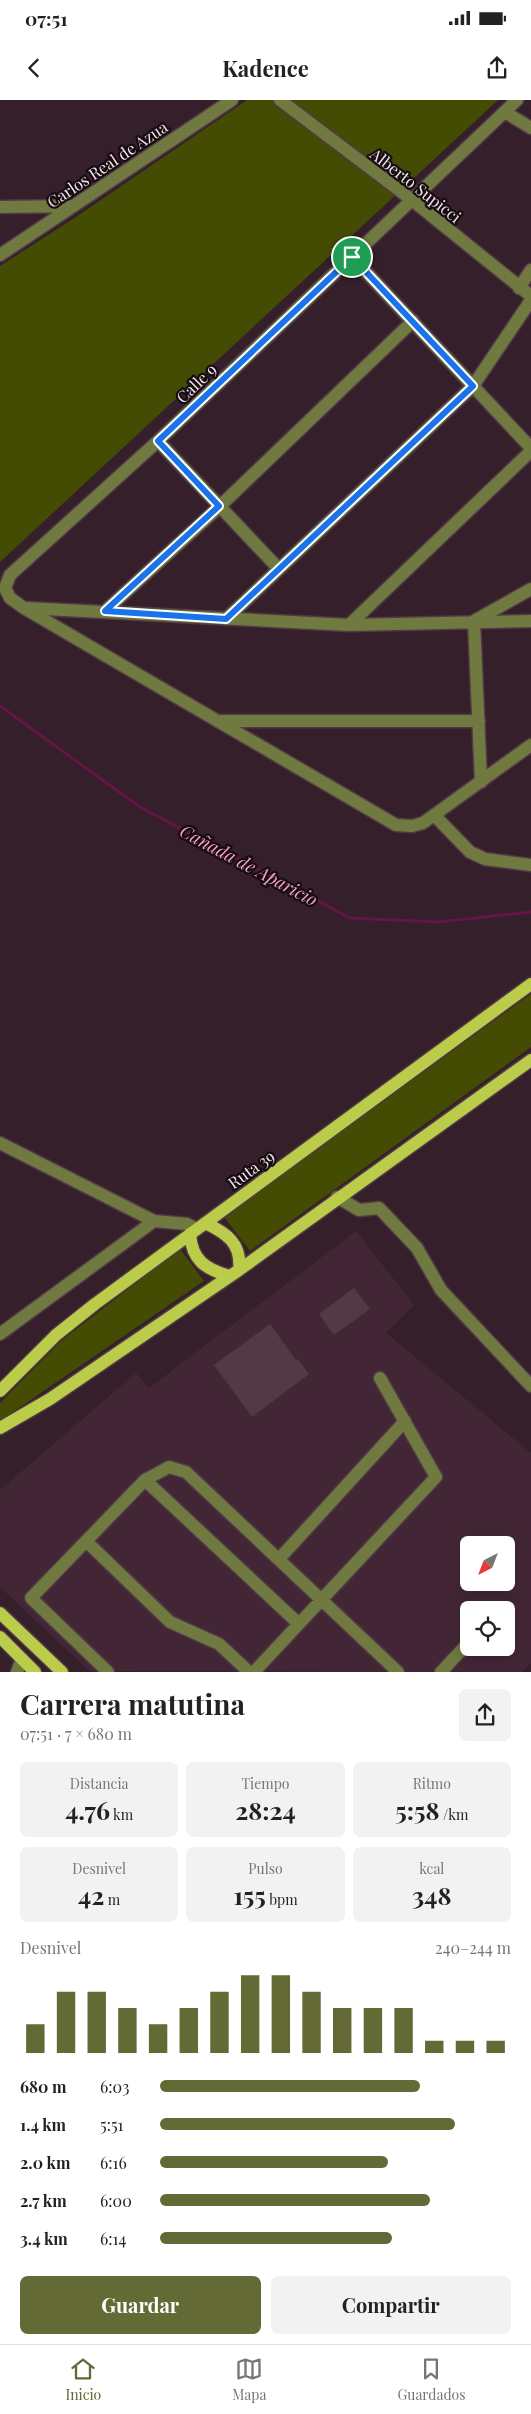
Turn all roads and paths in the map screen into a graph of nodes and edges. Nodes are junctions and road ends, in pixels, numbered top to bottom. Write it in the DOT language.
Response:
graph roads {
  1 [pos="232,100"];
  2 [pos="280,100"];
  3 [pos="517,100"];
  4 [pos="505,112"];
  5 [pos="531,128"];
  6 [pos="412,200"];
  7 [pos="73,206"];
  8 [pos="0,208"];
  9 [pos="0,255"];
  10 [pos="352,257"];
  11 [pos="531,270"];
  12 [pos="519,288"];
  13 [pos="531,296"];
  14 [pos="531,300"];
  15 [pos="413,322"];
  16 [pos="473,386"];
  17 [pos="158,441"];
  18 [pos="531,450"];
  19 [pos="219,506"];
  20 [pos="278,569"];
  21 [pos="531,589"];
  22 [pos="24,608"];
  23 [pos="105,611"];
  24 [pos="226,619"];
  25 [pos="474,621"];
  26 [pos="531,621"];
  27 [pos="349,625"];
  28 [pos="217,721"];
  29 [pos="479,721"];
  30 [pos="531,745"];
  31 [pos="481,782"];
  32 [pos="434,815"];
  33 [pos="531,865"];
  34 [pos="531,984"];
  35 [pos="531,1060"];
  36 [pos="0,1144"];
  37 [pos="337,1197"];
  38 [pos="154,1221"];
  39 [pos="197,1229"];
  40 [pos="234,1273"];
  41 [pos="0,1334"];
  42 [pos="380,1378"];
  43 [pos="531,1386"];
  44 [pos="0,1391"];
  45 [pos="405,1421"];
  46 [pos="0,1428"];
  47 [pos="145,1480"];
  48 [pos="86,1541"];
  49 [pos="279,1559"];
  50 [pos="321,1599"];
  51 [pos="0,1613"];
  52 [pos="298,1624"];
  53 [pos="0,1637"];
  54 [pos="460,1651"];
  55 [pos="22,1659"];
  56 [pos="16,1672"];
  57 [pos="35,1672"];
  58 [pos="62,1672"];
  59 [pos="108,1672"];
  60 [pos="249,1672"];
  61 [pos="254,1672"];
  62 [pos="398,1672"];
  63 [pos="440,1672"];
  1 -- 7 [label="street, Carlos Real de Azua"];
  2 -- 6 [label="street, Alberto Supicci"];
  3 -- 4 [label="street, Calle 9"];
  4 -- 5 [label="street"];
  4 -- 6 [label="street, Calle 9"];
  6 -- 10 [label="street, Calle 9"];
  6 -- 12 [label="street, Alberto Supicci"];
  7 -- 8 [label="street"];
  7 -- 9 [label="street, Carlos Real de Azua"];
  10 -- 15 [label="street"];
  10 -- 17 [label="street, Calle 9"];
  11 -- 12 [label="street"];
  12 -- 13 [label="street, Alberto Supicci"];
  14 -- 16 [label="street"];
  15 -- 16 [label="street"];
  15 -- 19 [label="street"];
  16 -- 18 [label="street"];
  16 -- 20 [label="street"];
  17 -- 19 [label="street"];
  17 -- 22 [label="street, Calle 9"];
  18 -- 27 [label="street"];
  19 -- 20 [label="street"];
  19 -- 23 [label="street"];
  20 -- 24 [label="street"];
  21 -- 25 [label="street"];
  22 -- 23 [label="street"];
  22 -- 28 [label="street"];
  23 -- 24 [label="street"];
  24 -- 27 [label="street"];
  25 -- 26 [label="street"];
  25 -- 27 [label="street"];
  25 -- 29 [label="street"];
  28 -- 29 [label="street"];
  28 -- 32 [label="street"];
  29 -- 31 [label="street"];
  30 -- 31 [label="street"];
  31 -- 32 [label="street"];
  32 -- 33 [label="street"];
  34 -- 39 [label="main road, Ruta 39"];
  35 -- 37 [label="main road"];
  36 -- 38 [label="street"];
  37 -- 40 [label="main road"];
  37 -- 43 [label="street"];
  38 -- 39 [label="street"];
  38 -- 41 [label="street"];
  39 -- 40 [label="main road"];
  39 -- 40 [label="main road"];
  39 -- 44 [label="main road, Ruta 39"];
  40 -- 46 [label="main road"];
  42 -- 45 [label="street"];
  45 -- 49 [label="street"];
  45 -- 50 [label="street"];
  47 -- 48 [label="street"];
  47 -- 49 [label="street"];
  47 -- 52 [label="street"];
  48 -- 59 [label="street"];
  48 -- 60 [label="street"];
  49 -- 50 [label="street"];
  50 -- 52 [label="street"];
  50 -- 62 [label="street"];
  51 -- 58 [label="main road"];
  52 -- 61 [label="street"];
  53 -- 55 [label="main road"];
  54 -- 63 [label="street"];
  55 -- 56 [label="street"];
  55 -- 57 [label="main road"];
}
